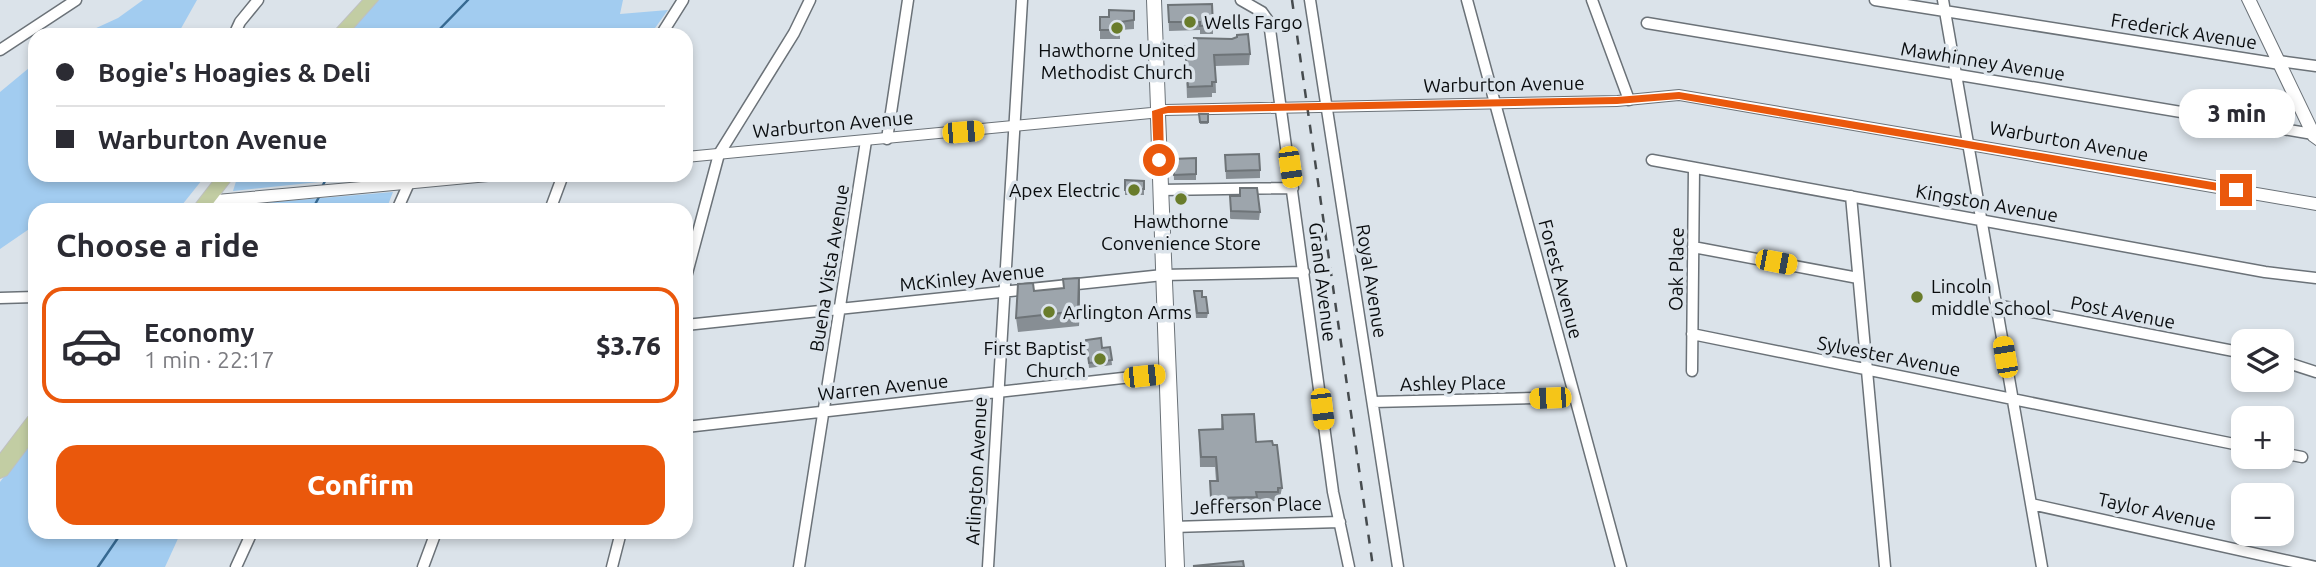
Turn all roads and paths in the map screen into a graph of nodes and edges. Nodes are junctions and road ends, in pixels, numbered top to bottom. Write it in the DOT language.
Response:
graph roads {
  1 [pos="76,0"];
  2 [pos="258,0"];
  3 [pos="371,0"];
  4 [pos="683,0"];
  5 [pos="810,0"];
  6 [pos="908,0"];
  7 [pos="1022,0"];
  8 [pos="1154,0"];
  9 [pos="1241,0"];
  10 [pos="1310,0"];
  11 [pos="1467,0"];
  12 [pos="1592,0"];
  13 [pos="1875,0"];
  14 [pos="2246,1"];
  15 [pos="1944,6"];
  16 [pos="1647,23"];
  17 [pos="33,28"];
  18 [pos="237,28"];
  19 [pos="345,28"];
  20 [pos="665,28"];
  21 [pos="28,32"];
  22 [pos="0,50"];
  23 [pos="2279,63"];
  24 [pos="2316,66"];
  25 [pos="1956,74"];
  26 [pos="1629,100"];
  27 [pos="1495,103"];
  28 [pos="1326,106"];
  29 [pos="1279,108"];
  30 [pos="1157,111"];
  31 [pos="1014,127"];
  32 [pos="2315,137"];
  33 [pos="887,139"];
  34 [pos="866,141"];
  35 [pos="1968,144"];
  36 [pos="719,154"];
  37 [pos="693,156"];
  38 [pos="1652,160"];
  39 [pos="1694,168"];
  40 [pos="221,182"];
  41 [pos="420,182"];
  42 [pos="560,182"];
  43 [pos="409,183"];
  44 [pos="1293,188"];
  45 [pos="1160,190"];
  46 [pos="1851,196"];
  47 [pos="204,203"];
  48 [pos="226,203"];
  49 [pos="400,203"];
  50 [pos="553,203"];
  51 [pos="2316,204"];
  52 [pos="1981,220"];
  53 [pos="1693,247"];
  54 [pos="693,250"];
  55 [pos="1304,272"];
  56 [pos="1163,275"];
  57 [pos="1858,278"];
  58 [pos="2316,278"];
  59 [pos="1004,292"];
  60 [pos="28,297"];
  61 [pos="0,299"];
  62 [pos="1996,305"];
  63 [pos="840,309"];
  64 [pos="693,324"];
  65 [pos="1692,334"];
  66 [pos="2231,350"];
  67 [pos="2294,365"];
  68 [pos="1867,369"];
  69 [pos="1692,371"];
  70 [pos="2316,372"];
  71 [pos="1167,373"];
  72 [pos="998,392"];
  73 [pos="1575,397"];
  74 [pos="2012,399"];
  75 [pos="1373,402"];
  76 [pos="824,411"];
  77 [pos="693,426"];
  78 [pos="28,432"];
  79 [pos="2231,443"];
  80 [pos="2294,455"];
  81 [pos="2302,457"];
  82 [pos="0,469"];
  83 [pos="2031,504"];
  84 [pos="1340,522"];
  85 [pos="1173,527"];
  86 [pos="249,539"];
  87 [pos="434,539"];
  88 [pos="619,539"];
  89 [pos="236,567"];
  90 [pos="424,567"];
  91 [pos="612,567"];
  92 [pos="799,567"];
  93 [pos="988,567"];
  94 [pos="1175,567"];
  95 [pos="1349,567"];
  96 [pos="1398,567"];
  97 [pos="1621,567"];
  98 [pos="1885,567"];
  99 [pos="2042,567"];
  100 [pos="2316,567"];
  1 -- 17 [label="street"];
  2 -- 18 [label="street"];
  3 -- 19 [label="main road"];
  4 -- 20 [label="street"];
  5 -- 36 [label="street"];
  6 -- 33 [label="street"];
  7 -- 31 [label="street, Arlington Avenue"];
  8 -- 30 [label="street"];
  9 -- 29 [label="street, Grand Avenue"];
  10 -- 28 [label="street, Royal Avenue"];
  11 -- 27 [label="street, Forest Avenue"];
  12 -- 26 [label="street"];
  13 -- 15 [label="street, Frederick Avenue"];
  14 -- 23 [label="street"];
  15 -- 23 [label="street, Frederick Avenue"];
  15 -- 25 [label="street"];
  16 -- 25 [label="street, Mawhinney Avenue"];
  21 -- 22 [label="street"];
  23 -- 24 [label="street, Frederick Avenue"];
  23 -- 32 [label="street"];
  25 -- 32 [label="street, Mawhinney Avenue"];
  25 -- 35 [label="street"];
  26 -- 27 [label="street, Warburton Avenue"];
  26 -- 35 [label="street, Warburton Avenue"];
  27 -- 28 [label="street, Warburton Avenue"];
  27 -- 73 [label="street, Forest Avenue"];
  28 -- 29 [label="street, Warburton Avenue"];
  28 -- 75 [label="street, Royal Avenue"];
  29 -- 30 [label="street, Warburton Avenue"];
  29 -- 44 [label="street, Grand Avenue"];
  30 -- 31 [label="street, Warburton Avenue"];
  30 -- 45 [label="street"];
  31 -- 33 [label="street, Warburton Avenue"];
  31 -- 59 [label="street, Arlington Avenue"];
  33 -- 34 [label="street, Warburton Avenue"];
  34 -- 36 [label="street, Warburton Avenue"];
  34 -- 63 [label="street, Buena Vista Avenue"];
  35 -- 51 [label="street, Warburton Avenue"];
  35 -- 52 [label="street"];
  36 -- 37 [label="street, Warburton Avenue"];
  36 -- 54 [label="street"];
  38 -- 39 [label="street, Kingston Avenue"];
  39 -- 46 [label="street, Kingston Avenue"];
  39 -- 53 [label="street, Oak Place"];
  40 -- 47 [label="main road"];
  41 -- 43 [label="street"];
  42 -- 50 [label="street"];
  43 -- 48 [label="street"];
  43 -- 49 [label="street"];
  44 -- 45 [label="street"];
  44 -- 55 [label="street, Grand Avenue"];
  45 -- 56 [label="street"];
  46 -- 52 [label="street, Kingston Avenue"];
  46 -- 57 [label="street"];
  52 -- 58 [label="street, Kingston Avenue"];
  52 -- 62 [label="street"];
  53 -- 57 [label="street"];
  53 -- 65 [label="street, Oak Place"];
  55 -- 56 [label="street, McKinley Avenue"];
  55 -- 84 [label="street, Grand Avenue"];
  56 -- 59 [label="street, McKinley Avenue"];
  56 -- 71 [label="street"];
  57 -- 68 [label="street"];
  59 -- 63 [label="street, McKinley Avenue"];
  59 -- 72 [label="street, Arlington Avenue"];
  60 -- 61 [label="street"];
  62 -- 66 [label="street, Post Avenue"];
  62 -- 74 [label="street"];
  63 -- 64 [label="street, McKinley Avenue"];
  63 -- 76 [label="street, Buena Vista Avenue"];
  65 -- 68 [label="street, Sylvester Avenue"];
  65 -- 69 [label="street, Oak Place"];
  67 -- 70 [label="street"];
  68 -- 74 [label="street, Sylvester Avenue"];
  68 -- 98 [label="street"];
  71 -- 72 [label="street, Warren Avenue"];
  71 -- 85 [label="street"];
  72 -- 76 [label="street, Warren Avenue"];
  72 -- 93 [label="street, Arlington Avenue"];
  73 -- 75 [label="street, Ashley Place"];
  73 -- 97 [label="street, Forest Avenue"];
  74 -- 79 [label="street, Sylvester Avenue"];
  74 -- 83 [label="street"];
  75 -- 96 [label="street, Royal Avenue"];
  76 -- 77 [label="street, Warren Avenue"];
  76 -- 92 [label="street, Buena Vista Avenue"];
  78 -- 82 [label="main road"];
  80 -- 81 [label="street"];
  83 -- 99 [label="street"];
  83 -- 100 [label="street, Taylor Avenue"];
  84 -- 85 [label="street, Jefferson Place"];
  84 -- 95 [label="street, Grand Avenue"];
  85 -- 94 [label="street"];
  86 -- 89 [label="street"];
  87 -- 90 [label="street"];
  88 -- 91 [label="street"];
}
